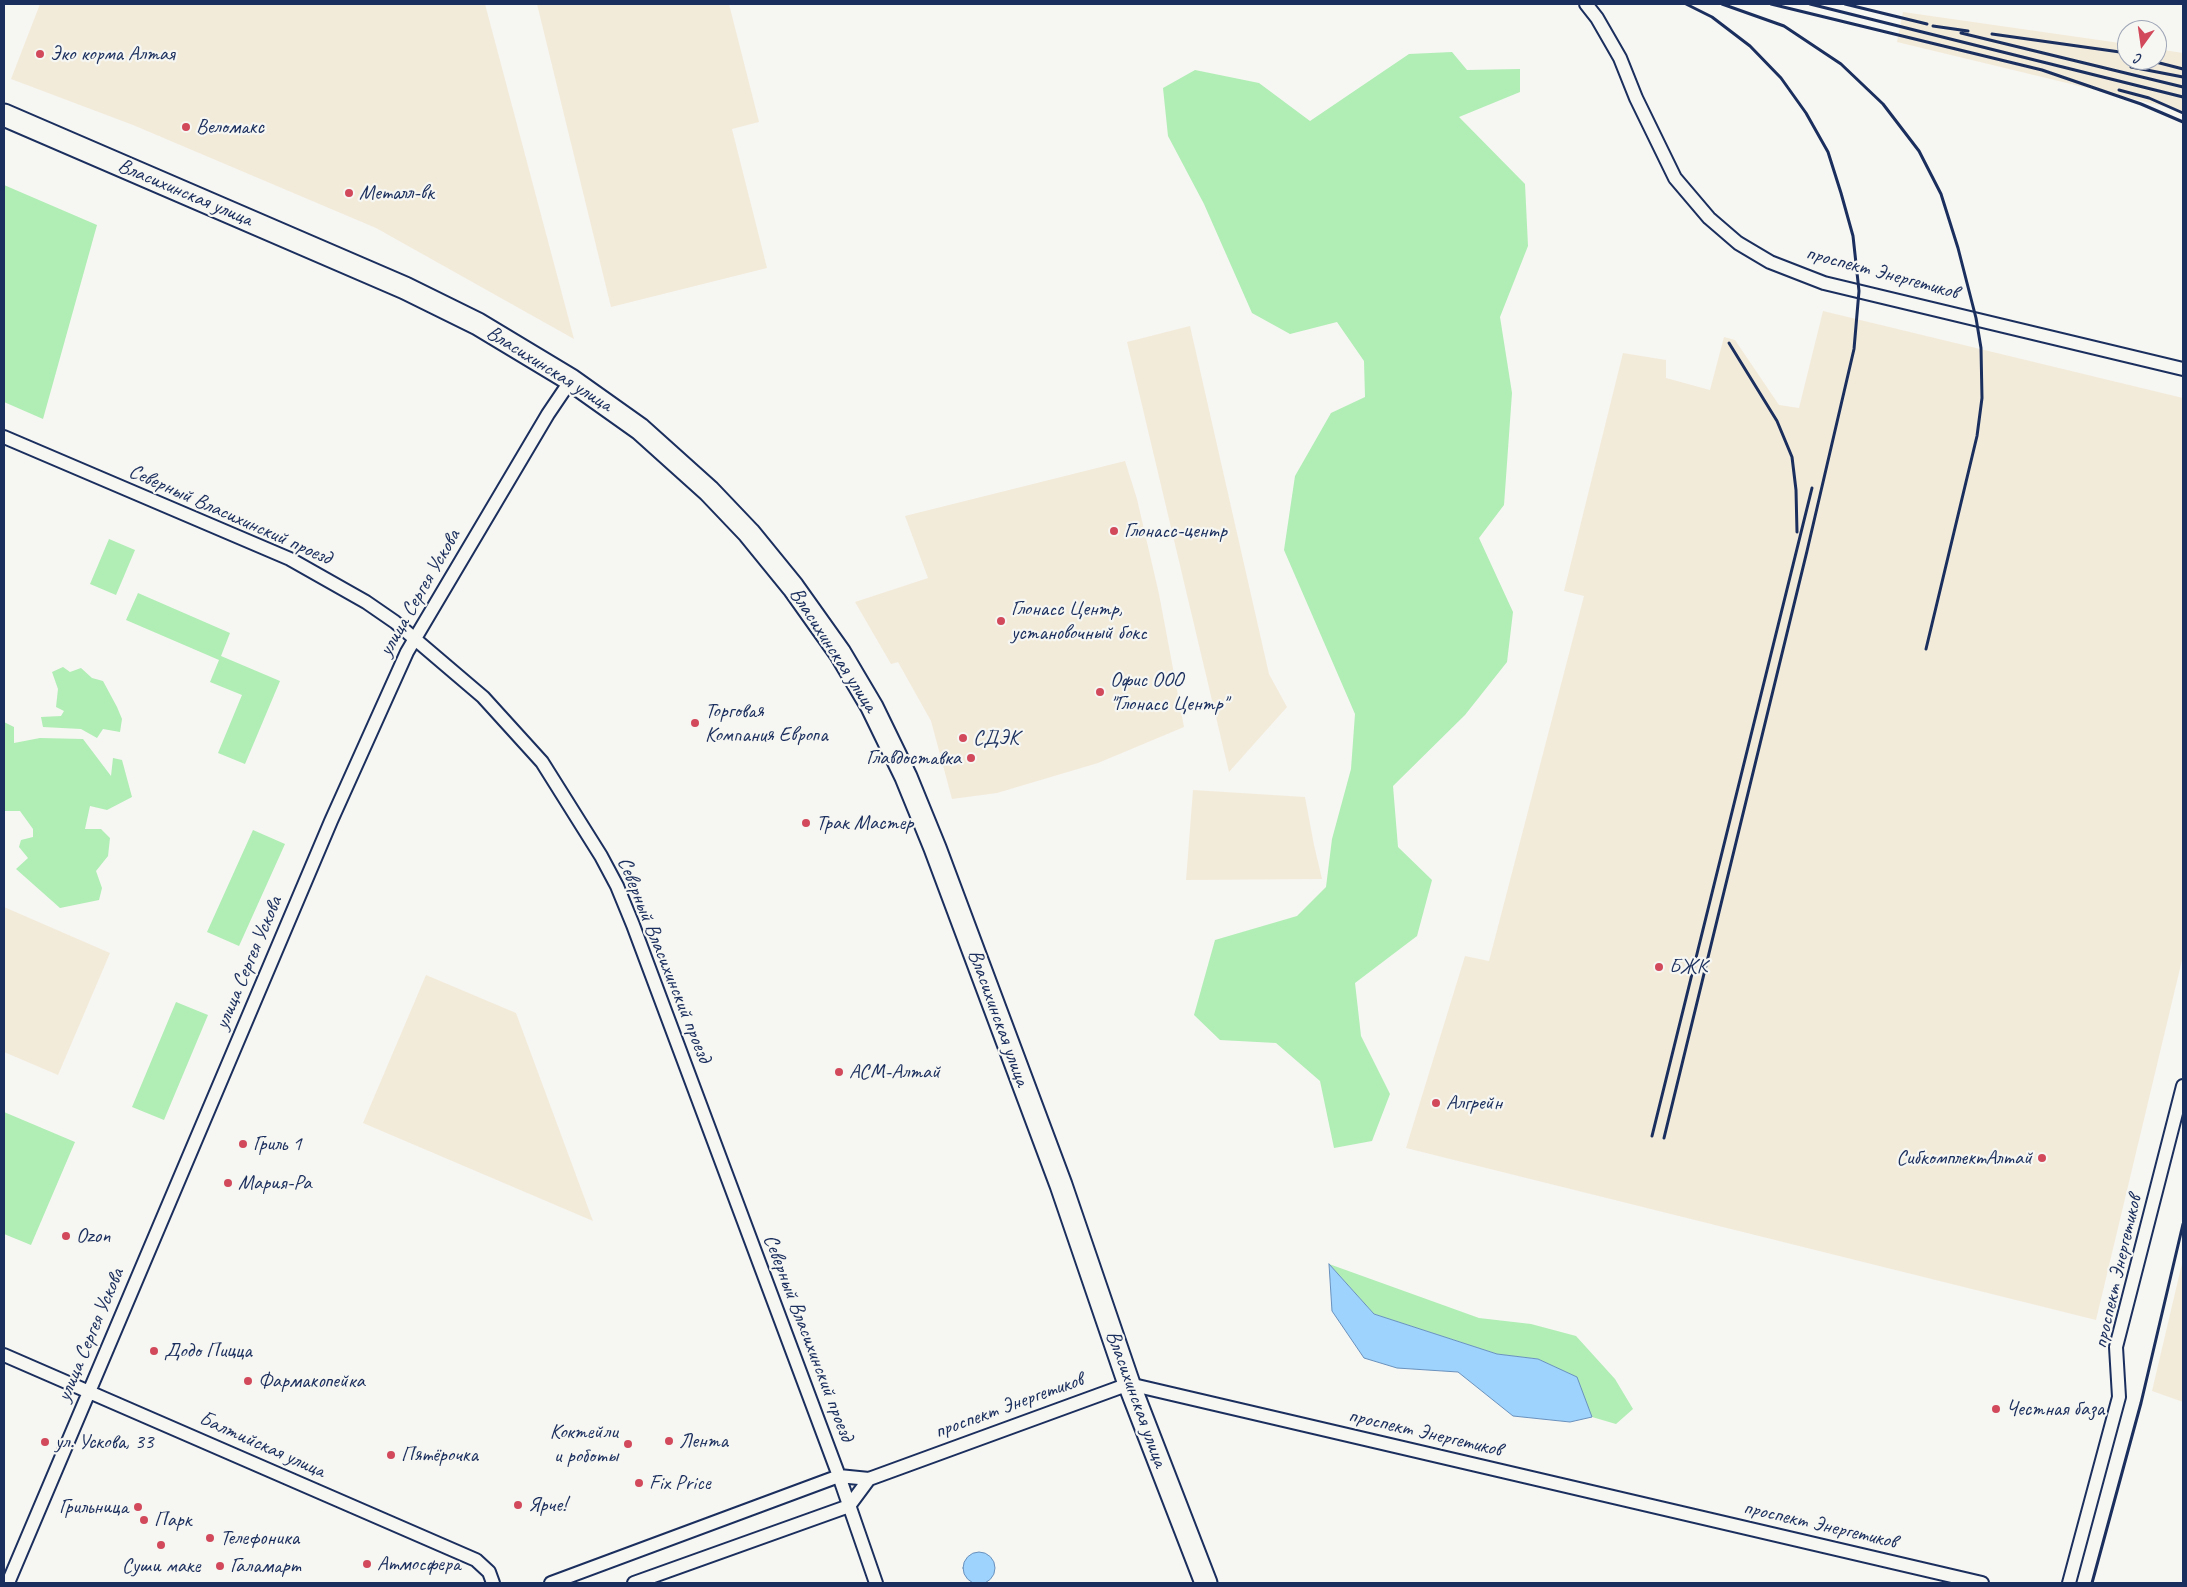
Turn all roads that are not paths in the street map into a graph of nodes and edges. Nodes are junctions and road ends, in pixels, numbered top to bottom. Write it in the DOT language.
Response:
graph roads {
  1 [pos="1586,4"];
  2 [pos="4,115"];
  3 [pos="2183,369"];
  4 [pos="571,380"];
  5 [pos="4,437"];
  6 [pos="414,638"];
  7 [pos="2183,1086"];
  8 [pos="4,1355"];
  9 [pos="1130,1384"];
  10 [pos="89,1391"];
  11 [pos="839,1476"];
  12 [pos="869,1479"];
  13 [pos="849,1506"];
  14 [pos="8,1583"];
  15 [pos="494,1583"];
  16 [pos="551,1583"];
  17 [pos="634,1583"];
  18 [pos="876,1583"];
  19 [pos="1206,1583"];
  20 [pos="1982,1583"];
  21 [pos="2069,1583"];
  1 -- 3 [label="street, проспект Энергетиков"];
  2 -- 4 [label="highway, Власихинская улица"];
  4 -- 6 [label="street, улица Сергея Ускова"];
  4 -- 9 [label="highway, Власихинская улица"];
  5 -- 6 [label="street, Северный Власихинский проезд"];
  6 -- 10 [label="street, улица Сергея Ускова"];
  6 -- 11 [label="street, Северный Власихинский проезд"];
  7 -- 21 [label="street, проспект Энергетиков"];
  8 -- 10 [label="street, Балтийская улица"];
  9 -- 12 [label="street, проспект Энергетиков"];
  9 -- 19 [label="highway, Власихинская улица"];
  9 -- 20 [label="street, проспект Энергетиков"];
  10 -- 14 [label="street, улица Сергея Ускова"];
  10 -- 15 [label="street, Балтийская улица"];
  11 -- 12 [label="street"];
  11 -- 13 [label="street, Северный Власихинский проезд"];
  11 -- 16 [label="street"];
  12 -- 13 [label="street"];
  13 -- 17 [label="street"];
  13 -- 18 [label="street, Северный Власихинский проезд"];
}
